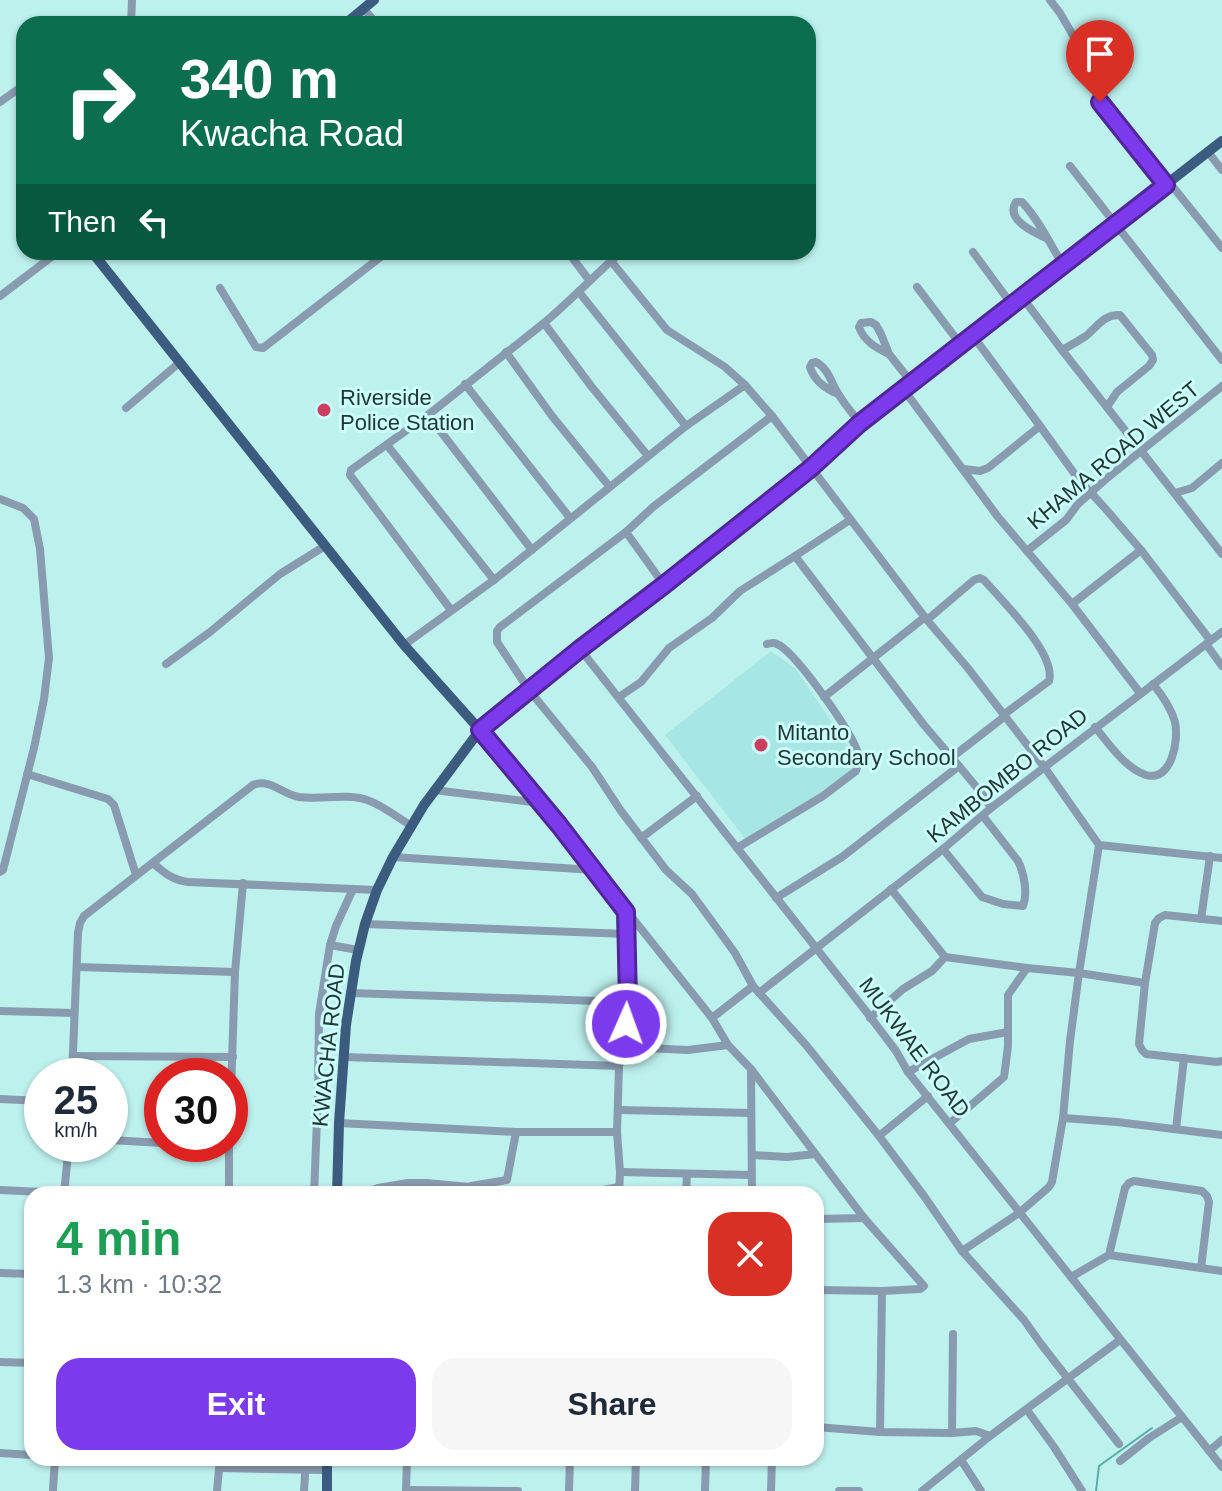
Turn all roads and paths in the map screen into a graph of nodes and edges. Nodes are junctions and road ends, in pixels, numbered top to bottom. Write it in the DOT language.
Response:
graph roads {
  1 [pos="374,0"];
  2 [pos="1050,0"];
  3 [pos="364,9"];
  4 [pos="355,16"];
  5 [pos="370,16"];
  6 [pos="1222,141"];
  7 [pos="1208,152"];
  8 [pos="1070,166"];
  9 [pos="1222,170"];
  10 [pos="1167,184"];
  11 [pos="1116,225"];
  12 [pos="1046,238"];
  13 [pos="1222,248"];
  14 [pos="973,252"];
  15 [pos="47,260"];
  16 [pos="98,260"];
  17 [pos="377,260"];
  18 [pos="574,260"];
  19 [pos="611,261"];
  20 [pos="1063,265"];
  21 [pos="589,280"];
  22 [pos="917,287"];
  23 [pos="220,288"];
  24 [pos="579,292"];
  25 [pos="0,296"];
  26 [pos="1022,297"];
  27 [pos="1012,305"];
  28 [pos="544,323"];
  29 [pos="973,336"];
  30 [pos="961,345"];
  31 [pos="1062,350"];
  32 [pos="506,352"];
  33 [pos="889,354"];
  34 [pos="1222,360"];
  35 [pos="179,363"];
  36 [pos="465,384"];
  37 [pos="745,385"];
  38 [pos="908,386"];
  39 [pos="1222,386"];
  40 [pos="838,394"];
  41 [pos="1107,407"];
  42 [pos="126,408"];
  43 [pos="428,415"];
  44 [pos="772,416"];
  45 [pos="860,423"];
  46 [pos="686,426"];
  47 [pos="1040,426"];
  48 [pos="387,445"];
  49 [pos="1142,452"];
  50 [pos="648,456"];
  51 [pos="1222,463"];
  52 [pos="811,468"];
  53 [pos="963,469"];
  54 [pos="609,486"];
  55 [pos="1175,493"];
  56 [pos="1091,494"];
  57 [pos="0,499"];
  58 [pos="570,518"];
  59 [pos="850,520"];
  60 [pos="626,532"];
  61 [pos="325,546"];
  62 [pos="532,550"];
  63 [pos="1141,550"];
  64 [pos="1027,551"];
  65 [pos="1221,551"];
  66 [pos="795,556"];
  67 [pos="494,580"];
  68 [pos="664,585"];
  69 [pos="1072,604"];
  70 [pos="451,610"];
  71 [pos="926,618"];
  72 [pos="1222,632"];
  73 [pos="1208,642"];
  74 [pos="767,644"];
  75 [pos="404,645"];
  76 [pos="580,649"];
  77 [pos="875,658"];
  78 [pos="166,664"];
  79 [pos="1222,666"];
  80 [pos="1153,684"];
  81 [pos="529,690"];
  82 [pos="1140,693"];
  83 [pos="619,697"];
  84 [pos="824,697"];
  85 [pos="1004,716"];
  86 [pos="1095,727"];
  87 [pos="480,730"];
  88 [pos="951,758"];
  89 [pos="959,766"];
  90 [pos="1045,768"];
  91 [pos="27,774"];
  92 [pos="434,790"];
  93 [pos="697,796"];
  94 [pos="541,803"];
  95 [pos="991,808"];
  96 [pos="983,816"];
  97 [pos="410,825"];
  98 [pos="641,838"];
  99 [pos="1099,845"];
  100 [pos="737,848"];
  101 [pos="943,849"];
  102 [pos="1210,856"];
  103 [pos="393,857"];
  104 [pos="1222,858"];
  105 [pos="153,863"];
  106 [pos="594,870"];
  107 [pos="0,872"];
  108 [pos="136,875"];
  109 [pos="243,883"];
  110 [pos="353,889"];
  111 [pos="891,889"];
  112 [pos="377,890"];
  113 [pos="776,898"];
  114 [pos="626,912"];
  115 [pos="1201,919"];
  116 [pos="1222,921"];
  117 [pos="365,924"];
  118 [pos="627,934"];
  119 [pos="330,945"];
  120 [pos="817,949"];
  121 [pos="358,950"];
  122 [pos="945,957"];
  123 [pos="77,967"];
  124 [pos="1027,968"];
  125 [pos="235,972"];
  126 [pos="1079,973"];
  127 [pos="1145,983"];
  128 [pos="756,989"];
  129 [pos="350,993"];
  130 [pos="628,1002"];
  131 [pos="0,1011"];
  132 [pos="74,1013"];
  133 [pos="712,1018"];
  134 [pos="870,1018"];
  135 [pos="1008,1032"];
  136 [pos="728,1045"];
  137 [pos="625,1047"];
  138 [pos="73,1056"];
  139 [pos="233,1057"];
  140 [pos="344,1057"];
  141 [pos="1184,1058"];
  142 [pos="1222,1061"];
  143 [pos="619,1066"];
  144 [pos="751,1069"];
  145 [pos="908,1072"];
  146 [pos="928,1096"];
  147 [pos="0,1099"];
  148 [pos="24,1100"];
  149 [pos="619,1110"];
  150 [pos="751,1113"];
  151 [pos="1063,1118"];
  152 [pos="339,1123"];
  153 [pos="950,1123"];
  154 [pos="1176,1129"];
  155 [pos="516,1132"];
  156 [pos="617,1132"];
  157 [pos="1222,1135"];
  158 [pos="879,1136"];
  159 [pos="815,1154"];
  160 [pos="752,1155"];
  161 [pos="67,1162"];
  162 [pos="229,1162"];
  163 [pos="620,1172"];
  164 [pos="687,1174"];
  165 [pos="751,1175"];
  166 [pos="65,1186"];
  167 [pos="229,1186"];
  168 [pos="314,1186"];
  169 [pos="337,1186"];
  170 [pos="402,1186"];
  171 [pos="442,1186"];
  172 [pos="479,1186"];
  173 [pos="619,1186"];
  174 [pos="686,1186"];
  175 [pos="752,1186"];
  176 [pos="0,1190"];
  177 [pos="24,1191"];
  178 [pos="1019,1213"];
  179 [pos="864,1218"];
  180 [pos="824,1219"];
  181 [pos="962,1251"];
  182 [pos="1109,1255"];
  183 [pos="1201,1268"];
  184 [pos="1222,1271"];
  185 [pos="0,1273"];
  186 [pos="24,1274"];
  187 [pos="1071,1277"];
  188 [pos="824,1290"];
  189 [pos="882,1291"];
  190 [pos="953,1334"];
  191 [pos="1120,1340"];
  192 [pos="0,1362"];
  193 [pos="24,1363"];
  194 [pos="1070,1378"];
  195 [pos="1027,1410"];
  196 [pos="1182,1417"];
  197 [pos="824,1428"];
  198 [pos="880,1432"];
  199 [pos="952,1433"];
  200 [pos="990,1436"];
  201 [pos="1222,1440"];
  202 [pos="1119,1444"];
  203 [pos="1209,1451"];
  204 [pos="0,1453"];
  205 [pos="24,1454"];
  206 [pos="961,1460"];
  207 [pos="1120,1461"];
  208 [pos="55,1466"];
  209 [pos="305,1466"];
  210 [pos="320,1466"];
  211 [pos="327,1466"];
  212 [pos="407,1466"];
  213 [pos="570,1466"];
  214 [pos="636,1466"];
  215 [pos="706,1466"];
  216 [pos="772,1466"];
  217 [pos="1222,1467"];
  218 [pos="220,1468"];
  219 [pos="305,1470"];
  220 [pos="406,1490"];
  221 [pos="53,1491"];
  222 [pos="217,1491"];
  223 [pos="304,1491"];
  224 [pos="327,1491"];
  225 [pos="518,1491"];
  226 [pos="569,1491"];
  227 [pos="635,1491"];
  228 [pos="705,1491"];
  229 [pos="771,1491"];
  230 [pos="839,1491"];
  231 [pos="859,1491"];
  232 [pos="922,1491"];
  233 [pos="981,1491"];
  234 [pos="1082,1491"];
  1 -- 3 [label="main road"];
  2 -- 10 [label="street"];
  3 -- 4 [label="main road"];
  3 -- 5 [label="street"];
  6 -- 7 [label="main road, KWACHA ROAD"];
  7 -- 9 [label="street"];
  7 -- 10 [label="main road, KWACHA ROAD"];
  8 -- 11 [label="street"];
  10 -- 11 [label="main road, KWACHA ROAD"];
  10 -- 13 [label="street"];
  11 -- 20 [label="main road, KWACHA ROAD"];
  11 -- 34 [label="street"];
  12 -- 12 [label="street"];
  12 -- 20 [label="street"];
  14 -- 27 [label="street"];
  15 -- 25 [label="street"];
  16 -- 35 [label="main road"];
  17 -- 23 [label="street"];
  18 -- 21 [label="street"];
  19 -- 21 [label="street"];
  19 -- 37 [label="street"];
  20 -- 26 [label="main road, KWACHA ROAD"];
  21 -- 24 [label="street"];
  22 -- 30 [label="street"];
  24 -- 28 [label="street"];
  24 -- 46 [label="street"];
  26 -- 27 [label="main road, KWACHA ROAD"];
  26 -- 31 [label="street"];
  27 -- 29 [label="main road, KWACHA ROAD"];
  28 -- 32 [label="street"];
  28 -- 50 [label="street"];
  29 -- 30 [label="main road, KWACHA ROAD"];
  29 -- 47 [label="street"];
  30 -- 38 [label="main road, KWACHA ROAD"];
  31 -- 41 [label="street"];
  31 -- 41 [label="street"];
  32 -- 36 [label="street"];
  32 -- 54 [label="street"];
  33 -- 38 [label="street"];
  35 -- 42 [label="street"];
  35 -- 61 [label="main road"];
  36 -- 43 [label="street"];
  36 -- 58 [label="street"];
  37 -- 44 [label="street"];
  37 -- 46 [label="street"];
  38 -- 45 [label="main road, KWACHA ROAD"];
  38 -- 53 [label="street"];
  39 -- 49 [label="street, KHAMA ROAD WEST"];
  40 -- 45 [label="street"];
  41 -- 49 [label="street"];
  43 -- 48 [label="street"];
  43 -- 62 [label="street"];
  44 -- 52 [label="street"];
  44 -- 60 [label="street"];
  45 -- 52 [label="main road, KWACHA ROAD"];
  46 -- 50 [label="street"];
  47 -- 53 [label="street"];
  47 -- 56 [label="street"];
  48 -- 67 [label="street"];
  48 -- 70 [label="street"];
  49 -- 55 [label="street"];
  49 -- 56 [label="street, KHAMA ROAD WEST"];
  50 -- 54 [label="street"];
  51 -- 55 [label="street"];
  52 -- 59 [label="street"];
  52 -- 68 [label="main road, KWACHA ROAD"];
  53 -- 64 [label="street"];
  54 -- 58 [label="street"];
  55 -- 65 [label="street"];
  56 -- 63 [label="street"];
  56 -- 64 [label="street, KHAMA ROAD WEST"];
  57 -- 91 [label="street"];
  58 -- 62 [label="street"];
  59 -- 66 [label="street"];
  59 -- 71 [label="street"];
  60 -- 68 [label="street"];
  60 -- 81 [label="street"];
  61 -- 75 [label="main road"];
  61 -- 78 [label="street"];
  62 -- 67 [label="street"];
  63 -- 69 [label="street"];
  63 -- 73 [label="street"];
  64 -- 69 [label="street"];
  66 -- 77 [label="street"];
  66 -- 83 [label="street"];
  67 -- 70 [label="street"];
  68 -- 76 [label="main road, KWACHA ROAD"];
  69 -- 82 [label="street"];
  70 -- 75 [label="street"];
  71 -- 77 [label="street"];
  71 -- 85 [label="street"];
  71 -- 85 [label="street"];
  72 -- 73 [label="street, KAMBOMBO ROAD"];
  73 -- 79 [label="street"];
  73 -- 80 [label="street, KAMBOMBO ROAD"];
  74 -- 84 [label="street"];
  75 -- 87 [label="main road"];
  76 -- 81 [label="main road, KWACHA ROAD"];
  76 -- 83 [label="street, MUKWAE ROAD"];
  77 -- 84 [label="street"];
  77 -- 88 [label="street"];
  80 -- 82 [label="street, KAMBOMBO ROAD"];
  80 -- 86 [label="street"];
  81 -- 87 [label="main road, KWACHA ROAD"];
  81 -- 98 [label="street"];
  82 -- 86 [label="street, KAMBOMBO ROAD"];
  83 -- 93 [label="street, MUKWAE ROAD"];
  84 -- 100 [label="street"];
  85 -- 88 [label="street"];
  85 -- 90 [label="street"];
  86 -- 90 [label="street, KAMBOMBO ROAD"];
  87 -- 92 [label="main road, KWACHA ROAD"];
  87 -- 94 [label="street"];
  88 -- 89 [label="street"];
  89 -- 95 [label="street"];
  89 -- 113 [label="street"];
  90 -- 95 [label="street, KAMBOMBO ROAD"];
  90 -- 99 [label="street"];
  91 -- 107 [label="street"];
  91 -- 108 [label="street"];
  92 -- 94 [label="street"];
  92 -- 97 [label="main road, KWACHA ROAD"];
  93 -- 98 [label="street"];
  93 -- 100 [label="street, MUKWAE ROAD"];
  94 -- 106 [label="street"];
  95 -- 96 [label="street, KAMBOMBO ROAD"];
  96 -- 101 [label="street, KAMBOMBO ROAD"];
  96 -- 101 [label="street"];
  97 -- 103 [label="main road, KWACHA ROAD"];
  97 -- 105 [label="street"];
  98 -- 128 [label="street"];
  99 -- 102 [label="street"];
  99 -- 126 [label="street"];
  100 -- 113 [label="street, MUKWAE ROAD"];
  101 -- 111 [label="street, KAMBOMBO ROAD"];
  102 -- 104 [label="street"];
  102 -- 115 [label="street"];
  103 -- 106 [label="street"];
  103 -- 112 [label="main road, KWACHA ROAD"];
  105 -- 108 [label="street"];
  105 -- 109 [label="street"];
  106 -- 114 [label="street"];
  108 -- 123 [label="street"];
  109 -- 110 [label="street"];
  109 -- 125 [label="street"];
  110 -- 112 [label="street"];
  110 -- 119 [label="street"];
  111 -- 120 [label="street, KAMBOMBO ROAD"];
  111 -- 122 [label="street"];
  112 -- 117 [label="main road, KWACHA ROAD"];
  113 -- 120 [label="street, MUKWAE ROAD"];
  114 -- 118 [label="street"];
  114 -- 133 [label="street"];
  115 -- 116 [label="street"];
  115 -- 127 [label="street"];
  117 -- 118 [label="street"];
  117 -- 121 [label="main road, KWACHA ROAD"];
  118 -- 130 [label="street"];
  119 -- 121 [label="street"];
  119 -- 168 [label="street"];
  120 -- 128 [label="street, KAMBOMBO ROAD"];
  120 -- 134 [label="street, MUKWAE ROAD"];
  121 -- 129 [label="main road, KWACHA ROAD"];
  122 -- 124 [label="street"];
  122 -- 134 [label="street"];
  123 -- 125 [label="street"];
  123 -- 132 [label="street"];
  124 -- 126 [label="street"];
  124 -- 135 [label="street"];
  125 -- 139 [label="street"];
  126 -- 127 [label="street"];
  126 -- 151 [label="street"];
  127 -- 141 [label="street"];
  128 -- 133 [label="street, KAMBOMBO ROAD"];
  128 -- 158 [label="street"];
  129 -- 130 [label="street"];
  129 -- 140 [label="main road, KWACHA ROAD"];
  130 -- 137 [label="street"];
  131 -- 132 [label="street"];
  132 -- 138 [label="street"];
  133 -- 136 [label="street"];
  134 -- 145 [label="street, MUKWAE ROAD"];
  135 -- 145 [label="street"];
  135 -- 153 [label="street"];
  136 -- 137 [label="street"];
  136 -- 144 [label="street"];
  137 -- 143 [label="street"];
  138 -- 139 [label="street"];
  140 -- 143 [label="street"];
  140 -- 152 [label="main road, KWACHA ROAD"];
  141 -- 142 [label="street"];
  141 -- 154 [label="street"];
  143 -- 149 [label="street"];
  144 -- 150 [label="street"];
  144 -- 159 [label="street"];
  145 -- 146 [label="street, MUKWAE ROAD"];
  146 -- 153 [label="street, MUKWAE ROAD"];
  146 -- 158 [label="street"];
  147 -- 148 [label="street"];
  149 -- 150 [label="street"];
  149 -- 156 [label="street"];
  150 -- 160 [label="street"];
  151 -- 154 [label="street"];
  151 -- 178 [label="street"];
  152 -- 155 [label="street"];
  152 -- 169 [label="main road, KWACHA ROAD"];
  153 -- 178 [label="street, MUKWAE ROAD"];
  154 -- 157 [label="street"];
  155 -- 156 [label="street"];
  155 -- 172 [label="street"];
  156 -- 163 [label="street"];
  158 -- 181 [label="street"];
  159 -- 160 [label="street"];
  159 -- 179 [label="street"];
  160 -- 165 [label="street"];
  161 -- 166 [label="street"];
  162 -- 167 [label="street"];
  163 -- 164 [label="street"];
  163 -- 173 [label="street"];
  164 -- 165 [label="street"];
  164 -- 174 [label="street"];
  165 -- 175 [label="street"];
  170 -- 171 [label="street"];
  176 -- 177 [label="street"];
  178 -- 181 [label="street"];
  178 -- 187 [label="street, MUKWAE ROAD"];
  179 -- 180 [label="street"];
  179 -- 189 [label="street"];
  181 -- 194 [label="street"];
  182 -- 183 [label="street"];
  182 -- 183 [label="street"];
  182 -- 187 [label="street"];
  183 -- 184 [label="street"];
  185 -- 186 [label="street"];
  187 -- 191 [label="street, MUKWAE ROAD"];
  188 -- 189 [label="street"];
  189 -- 198 [label="street"];
  190 -- 199 [label="street"];
  191 -- 194 [label="street"];
  191 -- 196 [label="street, MUKWAE ROAD"];
  192 -- 193 [label="street"];
  194 -- 195 [label="street"];
  194 -- 202 [label="street"];
  195 -- 200 [label="street"];
  195 -- 234 [label="street"];
  196 -- 203 [label="street, MUKWAE ROAD"];
  196 -- 207 [label="street"];
  197 -- 198 [label="street"];
  198 -- 199 [label="street"];
  199 -- 200 [label="street"];
  200 -- 206 [label="street"];
  201 -- 203 [label="street"];
  203 -- 217 [label="street, MUKWAE ROAD"];
  204 -- 205 [label="street"];
  206 -- 232 [label="street"];
  206 -- 233 [label="street"];
  208 -- 221 [label="street"];
  209 -- 219 [label="street"];
  210 -- 219 [label="street"];
  211 -- 224 [label="main road"];
  212 -- 220 [label="street"];
  213 -- 226 [label="street"];
  214 -- 227 [label="street"];
  215 -- 228 [label="street"];
  216 -- 229 [label="street"];
  218 -- 219 [label="street"];
  218 -- 222 [label="street"];
  219 -- 223 [label="street"];
  220 -- 225 [label="street"];
  230 -- 231 [label="street"];
}
